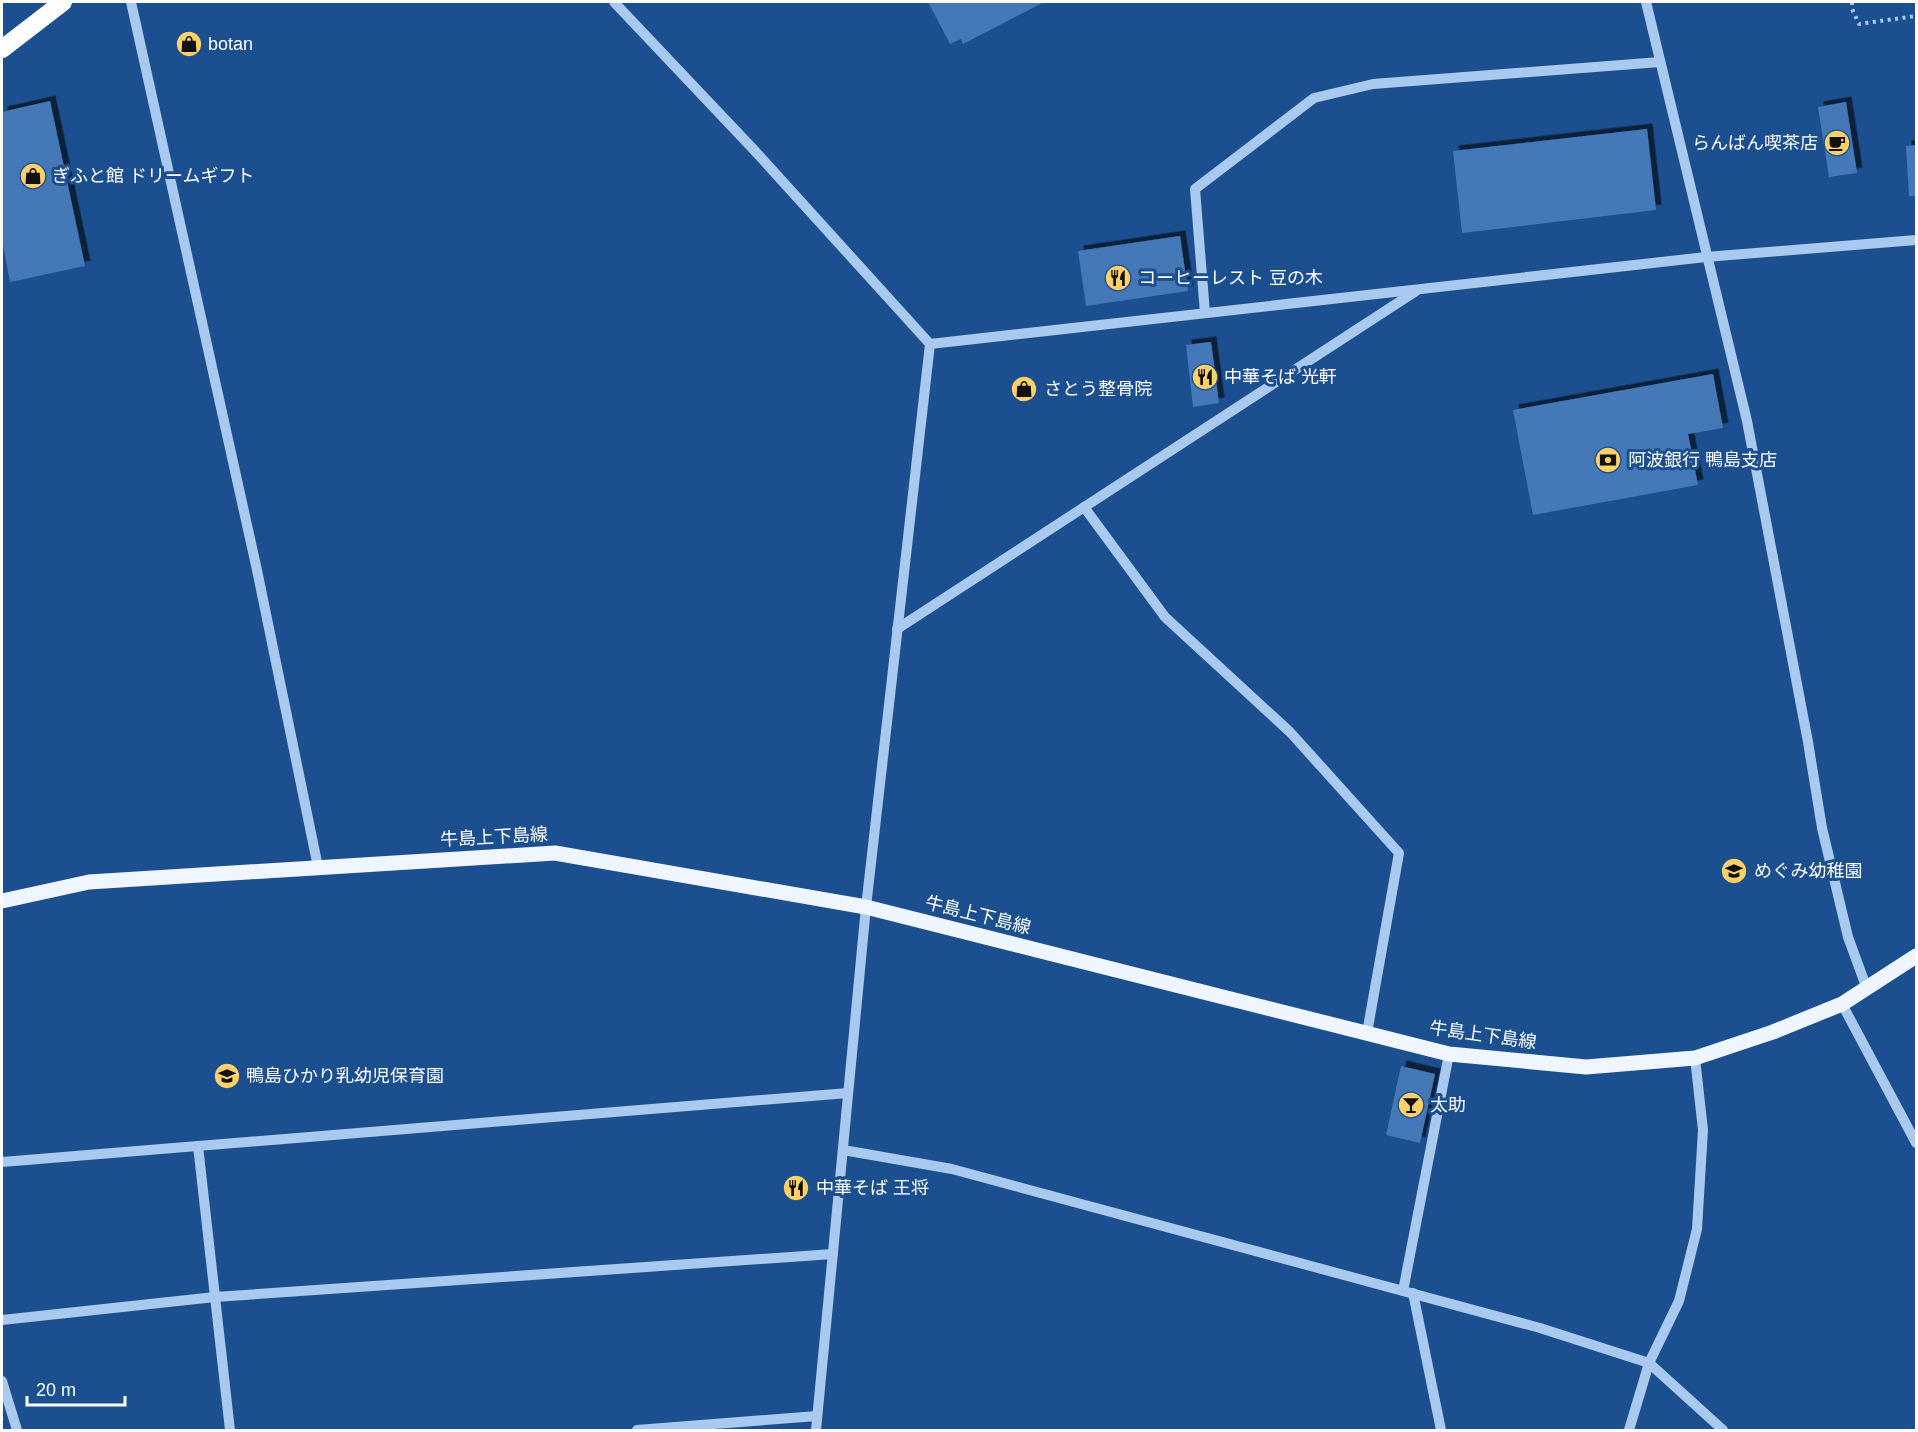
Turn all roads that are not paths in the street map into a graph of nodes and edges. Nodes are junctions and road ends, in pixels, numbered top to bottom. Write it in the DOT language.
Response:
graph roads {
  1 [pos="63,2"];
  2 [pos="131,2"];
  3 [pos="614,2"];
  4 [pos="1646,2"];
  5 [pos="2,49"];
  6 [pos="1660,62"];
  7 [pos="1917,240"];
  8 [pos="1706,257"];
  9 [pos="1419,289"];
  10 [pos="1205,313"];
  11 [pos="930,344"];
  12 [pos="1084,507"];
  13 [pos="897,629"];
  14 [pos="318,867"];
  15 [pos="2,901"];
  16 [pos="866,907"];
  17 [pos="1917,956"];
  18 [pos="1867,988"];
  19 [pos="1842,1004"];
  20 [pos="1367,1033"];
  21 [pos="1449,1054"];
  22 [pos="1695,1058"];
  23 [pos="848,1093"];
  24 [pos="1917,1143"];
  25 [pos="198,1146"];
  26 [pos="843,1150"];
  27 [pos="2,1162"];
  28 [pos="833,1254"];
  29 [pos="1408,1292"];
  30 [pos="215,1297"];
  31 [pos="2,1320"];
  32 [pos="1649,1363"];
  33 [pos="2,1381"];
  34 [pos="817,1416"];
  35 [pos="17,1431"];
  36 [pos="230,1431"];
  37 [pos="637,1431"];
  38 [pos="816,1431"];
  39 [pos="1441,1431"];
  40 [pos="1629,1431"];
  41 [pos="1723,1431"];
  1 -- 5 [label="highway"];
  2 -- 14 [label="street"];
  3 -- 11 [label="street"];
  4 -- 6 [label="street"];
  6 -- 8 [label="street"];
  6 -- 10 [label="street"];
  7 -- 8 [label="street"];
  8 -- 9 [label="street"];
  8 -- 18 [label="street"];
  9 -- 10 [label="street"];
  9 -- 12 [label="street"];
  10 -- 11 [label="street"];
  11 -- 13 [label="street"];
  12 -- 13 [label="street"];
  12 -- 20 [label="street"];
  13 -- 16 [label="street"];
  14 -- 15 [label="main road, 牛島上下島線"];
  14 -- 16 [label="main road, 牛島上下島線"];
  16 -- 20 [label="main road, 牛島上下島線"];
  16 -- 23 [label="street"];
  17 -- 18 [label="main road, 牛島上下島線"];
  18 -- 19 [label="main road, 牛島上下島線"];
  19 -- 22 [label="main road, 牛島上下島線"];
  19 -- 24 [label="street"];
  20 -- 21 [label="main road, 牛島上下島線"];
  21 -- 22 [label="main road, 牛島上下島線"];
  21 -- 29 [label="street"];
  22 -- 32 [label="street"];
  23 -- 25 [label="street"];
  23 -- 26 [label="street"];
  25 -- 27 [label="street"];
  25 -- 30 [label="street"];
  26 -- 28 [label="street"];
  26 -- 29 [label="street"];
  28 -- 30 [label="street"];
  28 -- 34 [label="street"];
  29 -- 32 [label="street"];
  29 -- 39 [label="street"];
  30 -- 31 [label="street"];
  30 -- 36 [label="street"];
  32 -- 40 [label="street"];
  32 -- 41 [label="street"];
  33 -- 35 [label="street"];
  34 -- 37 [label="street"];
  34 -- 38 [label="street"];
}
